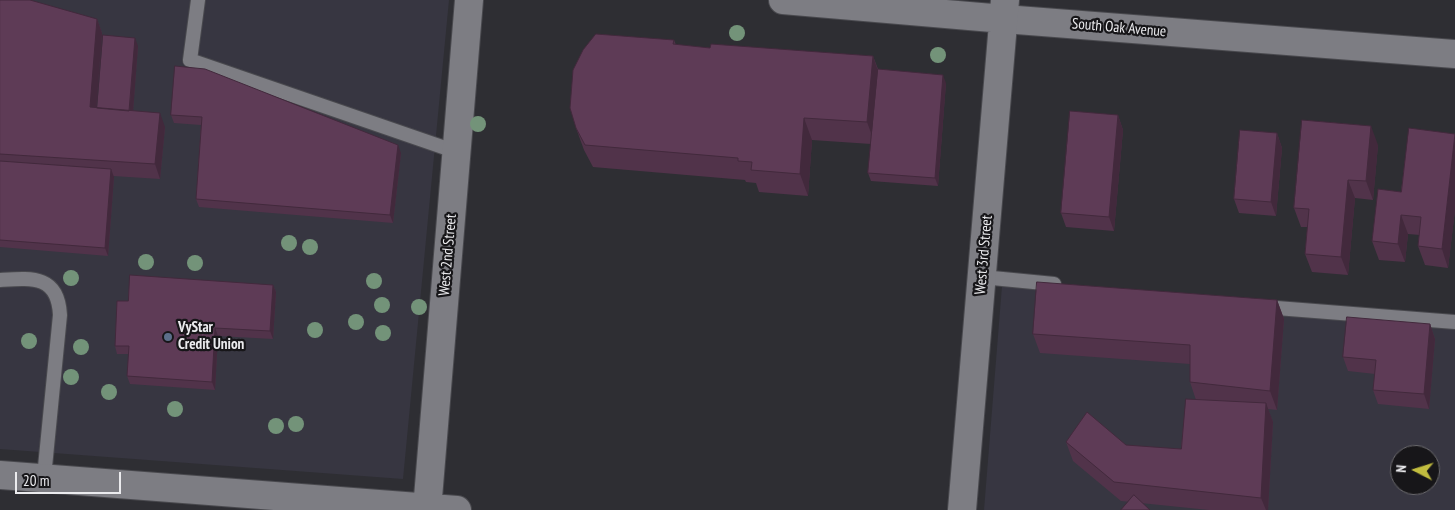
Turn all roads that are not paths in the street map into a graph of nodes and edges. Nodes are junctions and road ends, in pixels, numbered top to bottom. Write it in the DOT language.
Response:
graph roads {
  1 [pos="198,0"];
  2 [pos="469,0"];
  3 [pos="782,0"];
  4 [pos="1004,9"];
  5 [pos="1455,54"];
  6 [pos="456,152"];
  7 [pos="982,277"];
  8 [pos="0,280"];
  9 [pos="1069,286"];
  10 [pos="1253,306"];
  11 [pos="1455,322"];
  12 [pos="0,474"];
  13 [pos="44,477"];
  14 [pos="427,509"];
  15 [pos="457,510"];
  16 [pos="962,510"];
  1 -- 6 [label="lane"];
  2 -- 6 [label="street, West 2nd Street"];
  3 -- 4 [label="street, South Oak Avenue"];
  4 -- 5 [label="street, South Oak Avenue"];
  4 -- 7 [label="street, West 3rd Street"];
  6 -- 14 [label="street, West 2nd Street"];
  7 -- 9 [label="lane"];
  7 -- 16 [label="street, West 3rd Street"];
  8 -- 13 [label="lane"];
  10 -- 11 [label="lane"];
  12 -- 13 [label="street"];
  13 -- 14 [label="street"];
  14 -- 15 [label="street"];
}
